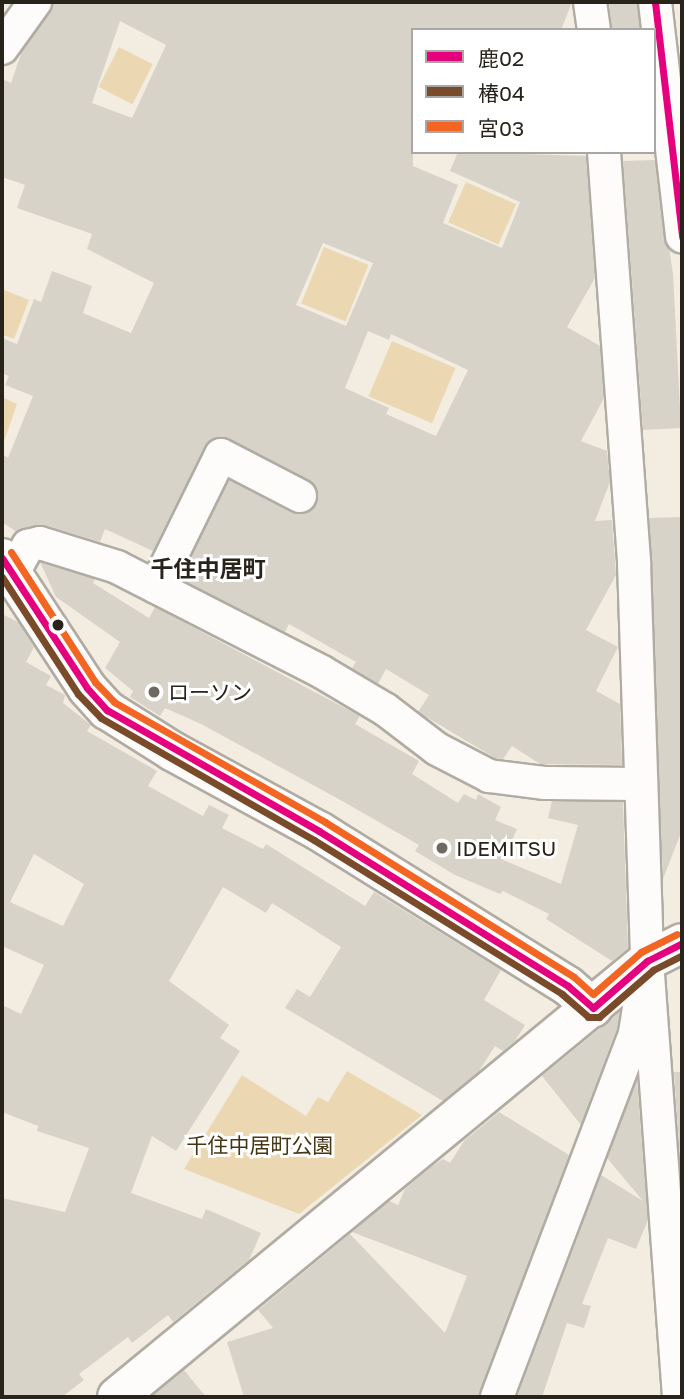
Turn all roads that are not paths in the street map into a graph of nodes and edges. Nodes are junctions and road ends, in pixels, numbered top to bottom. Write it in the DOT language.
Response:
graph roads {
  1 [pos="35,2"];
  2 [pos="590,2"];
  3 [pos="655,2"];
  4 [pos="594,28"];
  5 [pos="2,48"];
  6 [pos="604,154"];
  7 [pos="682,236"];
  8 [pos="300,496"];
  9 [pos="8,565"];
  10 [pos="156,587"];
  11 [pos="640,784"];
  12 [pos="682,943"];
  13 [pos="646,961"];
  14 [pos="593,1008"];
  15 [pos="117,1397"];
  16 [pos="497,1397"];
  17 [pos="679,1397"];
  1 -- 5 [label="street"];
  2 -- 4 [label="street"];
  3 -- 7 [label="street"];
  6 -- 11 [label="street"];
  8 -- 10 [label="street"];
  9 -- 10 [label="street"];
  9 -- 14 [label="street"];
  10 -- 11 [label="street"];
  11 -- 13 [label="street"];
  12 -- 13 [label="street"];
  13 -- 14 [label="street"];
  13 -- 16 [label="street"];
  13 -- 17 [label="street"];
  14 -- 15 [label="street"];
}
